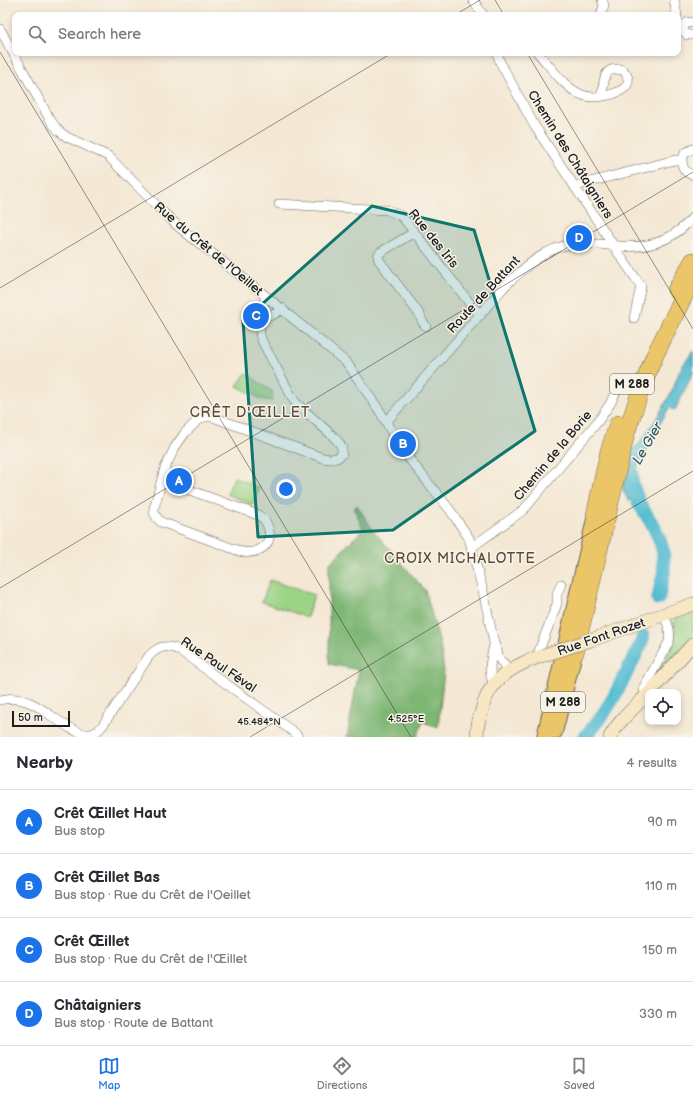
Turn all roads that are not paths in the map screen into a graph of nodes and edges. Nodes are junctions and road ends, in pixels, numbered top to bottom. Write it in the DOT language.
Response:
graph roads {
  1 [pos="473,0"];
  2 [pos="602,0"];
  3 [pos="674,0"];
  4 [pos="481,12"];
  5 [pos="602,12"];
  6 [pos="677,12"];
  7 [pos="681,20"];
  8 [pos="693,22"];
  9 [pos="684,25"];
  10 [pos="0,28"];
  11 [pos="693,35"];
  12 [pos="12,50"];
  13 [pos="15,56"];
  14 [pos="498,56"];
  15 [pos="541,56"];
  16 [pos="602,96"];
  17 [pos="693,149"];
  18 [pos="682,160"];
  19 [pos="693,175"];
  20 [pos="576,188"];
  21 [pos="279,204"];
  22 [pos="693,217"];
  23 [pos="413,233"];
  24 [pos="614,246"];
  25 [pos="693,261"];
  26 [pos="693,281"];
  27 [pos="267,297"];
  28 [pos="282,308"];
  29 [pos="481,315"];
  30 [pos="634,318"];
  31 [pos="264,319"];
  32 [pos="426,326"];
  33 [pos="620,383"];
  34 [pos="386,422"];
  35 [pos="162,480"];
  36 [pos="595,515"];
  37 [pos="472,547"];
  38 [pos="561,584"];
  39 [pos="693,604"];
  40 [pos="663,614"];
  41 [pos="494,643"];
  42 [pos="693,644"];
  43 [pos="542,655"];
  44 [pos="573,660"];
  45 [pos="511,670"];
  46 [pos="494,684"];
  47 [pos="652,689"];
  48 [pos="645,691"];
  49 [pos="645,696"];
  50 [pos="0,700"];
  51 [pos="612,735"];
  52 [pos="298,737"];
  53 [pos="477,737"];
  54 [pos="544,737"];
  55 [pos="554,737"];
  56 [pos="560,737"];
  1 -- 4 [label="street"];
  2 -- 5 [label="street"];
  3 -- 6 [label="street"];
  7 -- 9 [label="street"];
  8 -- 9 [label="street"];
  9 -- 11 [label="street"];
  10 -- 12 [label="street, Rue du Crêt de l'Oeillet"];
  13 -- 27 [label="street, Rue du Crêt de l'Oeillet"];
  14 -- 20 [label="street, Chemin des Châtaigniers"];
  15 -- 16 [label="street"];
  17 -- 18 [label="street"];
  18 -- 19 [label="street"];
  18 -- 20 [label="street"];
  20 -- 24 [label="street, Chemin des Châtaigniers"];
  21 -- 23 [label="street, Rue des Iris"];
  22 -- 24 [label="street, Route de Battant"];
  23 -- 29 [label="street, Rue des Iris"];
  23 -- 32 [label="street"];
  24 -- 29 [label="street, Route de Battant"];
  24 -- 30 [label="street, Chemin des Châtaigniers"];
  25 -- 36 [label="highway, M 288"];
  26 -- 44 [label="highway, M 288"];
  27 -- 28 [label="street, Rue du Crêt de l'Oeillet"];
  27 -- 31 [label="street"];
  28 -- 31 [label="street"];
  28 -- 34 [label="street, Rue du Crêt de l'Oeillet"];
  29 -- 34 [label="street, Route de Battant"];
  31 -- 35 [label="street"];
  33 -- 37 [label="street, Chemin de la Borie"];
  34 -- 37 [label="street, Rue du Crêt de l'Oeillet"];
  35 -- 35 [label="street"];
  36 -- 54 [label="main road, M 288"];
  37 -- 41 [label="street, Rue du Crêt de l'Oeillet"];
  38 -- 43 [label="street"];
  39 -- 40 [label="main road, Rue Font Rozet"];
  40 -- 43 [label="main road, Rue Font Rozet, bridge"];
  40 -- 48 [label="street"];
  41 -- 45 [label="street"];
  41 -- 46 [label="street"];
  42 -- 47 [label="main road"];
  43 -- 45 [label="main road, Rue Font Rozet"];
  44 -- 55 [label="main road, M 288"];
  44 -- 56 [label="main road"];
  45 -- 46 [label="main road"];
  46 -- 53 [label="main road"];
  49 -- 51 [label="main road"];
  50 -- 52 [label="street, Rue Paul Féval"];
}
